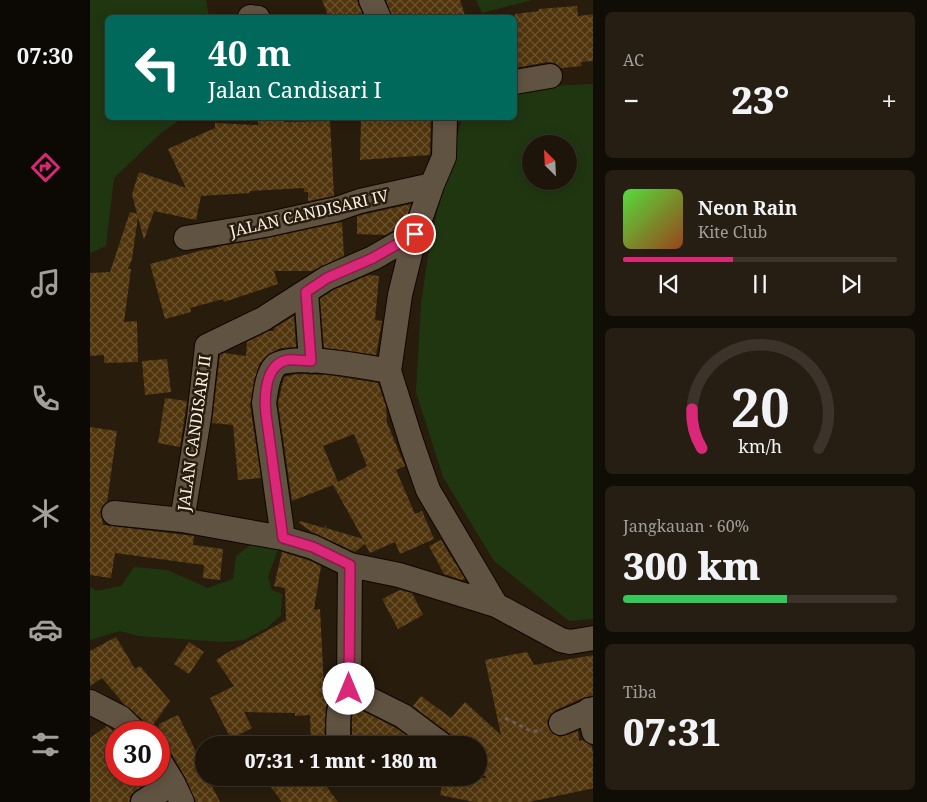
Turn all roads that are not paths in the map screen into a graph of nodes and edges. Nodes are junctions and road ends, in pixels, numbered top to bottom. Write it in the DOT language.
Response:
graph roads {
  1 [pos="372,0"];
  2 [pos="378,15"];
  3 [pos="550,76"];
  4 [pos="517,82"];
  5 [pos="445,120"];
  6 [pos="432,185"];
  7 [pos="415,234"];
  8 [pos="186,238"];
  9 [pos="306,292"];
  10 [pos="311,361"];
  11 [pos="389,371"];
  12 [pos="114,513"];
  13 [pos="182,520"];
  14 [pos="283,538"];
  15 [pos="350,565"];
  16 [pos="496,605"];
  17 [pos="593,638"];
  18 [pos="349,689"];
  19 [pos="90,702"];
  20 [pos="592,717"];
  21 [pos="124,721"];
  22 [pos="562,724"];
  23 [pos="338,736"];
  24 [pos="430,736"];
  25 [pos="170,779"];
  26 [pos="178,793"];
  27 [pos="143,802"];
  1 -- 2 [label="street"];
  3 -- 4 [label="street"];
  5 -- 6 [label="street"];
  6 -- 7 [label="street"];
  6 -- 8 [label="street, JALAN CANDISARI IV"];
  7 -- 9 [label="street"];
  7 -- 11 [label="street"];
  9 -- 10 [label="street"];
  9 -- 13 [label="street, JALAN CANDISARI II"];
  10 -- 11 [label="street"];
  10 -- 14 [label="street"];
  11 -- 16 [label="street"];
  12 -- 13 [label="street"];
  13 -- 14 [label="street"];
  14 -- 15 [label="street"];
  15 -- 16 [label="street"];
  15 -- 18 [label="street"];
  16 -- 17 [label="street"];
  18 -- 23 [label="street"];
  18 -- 24 [label="street"];
  19 -- 21 [label="street"];
  20 -- 22 [label="street"];
  25 -- 26 [label="street"];
  26 -- 27 [label="street"];
}
